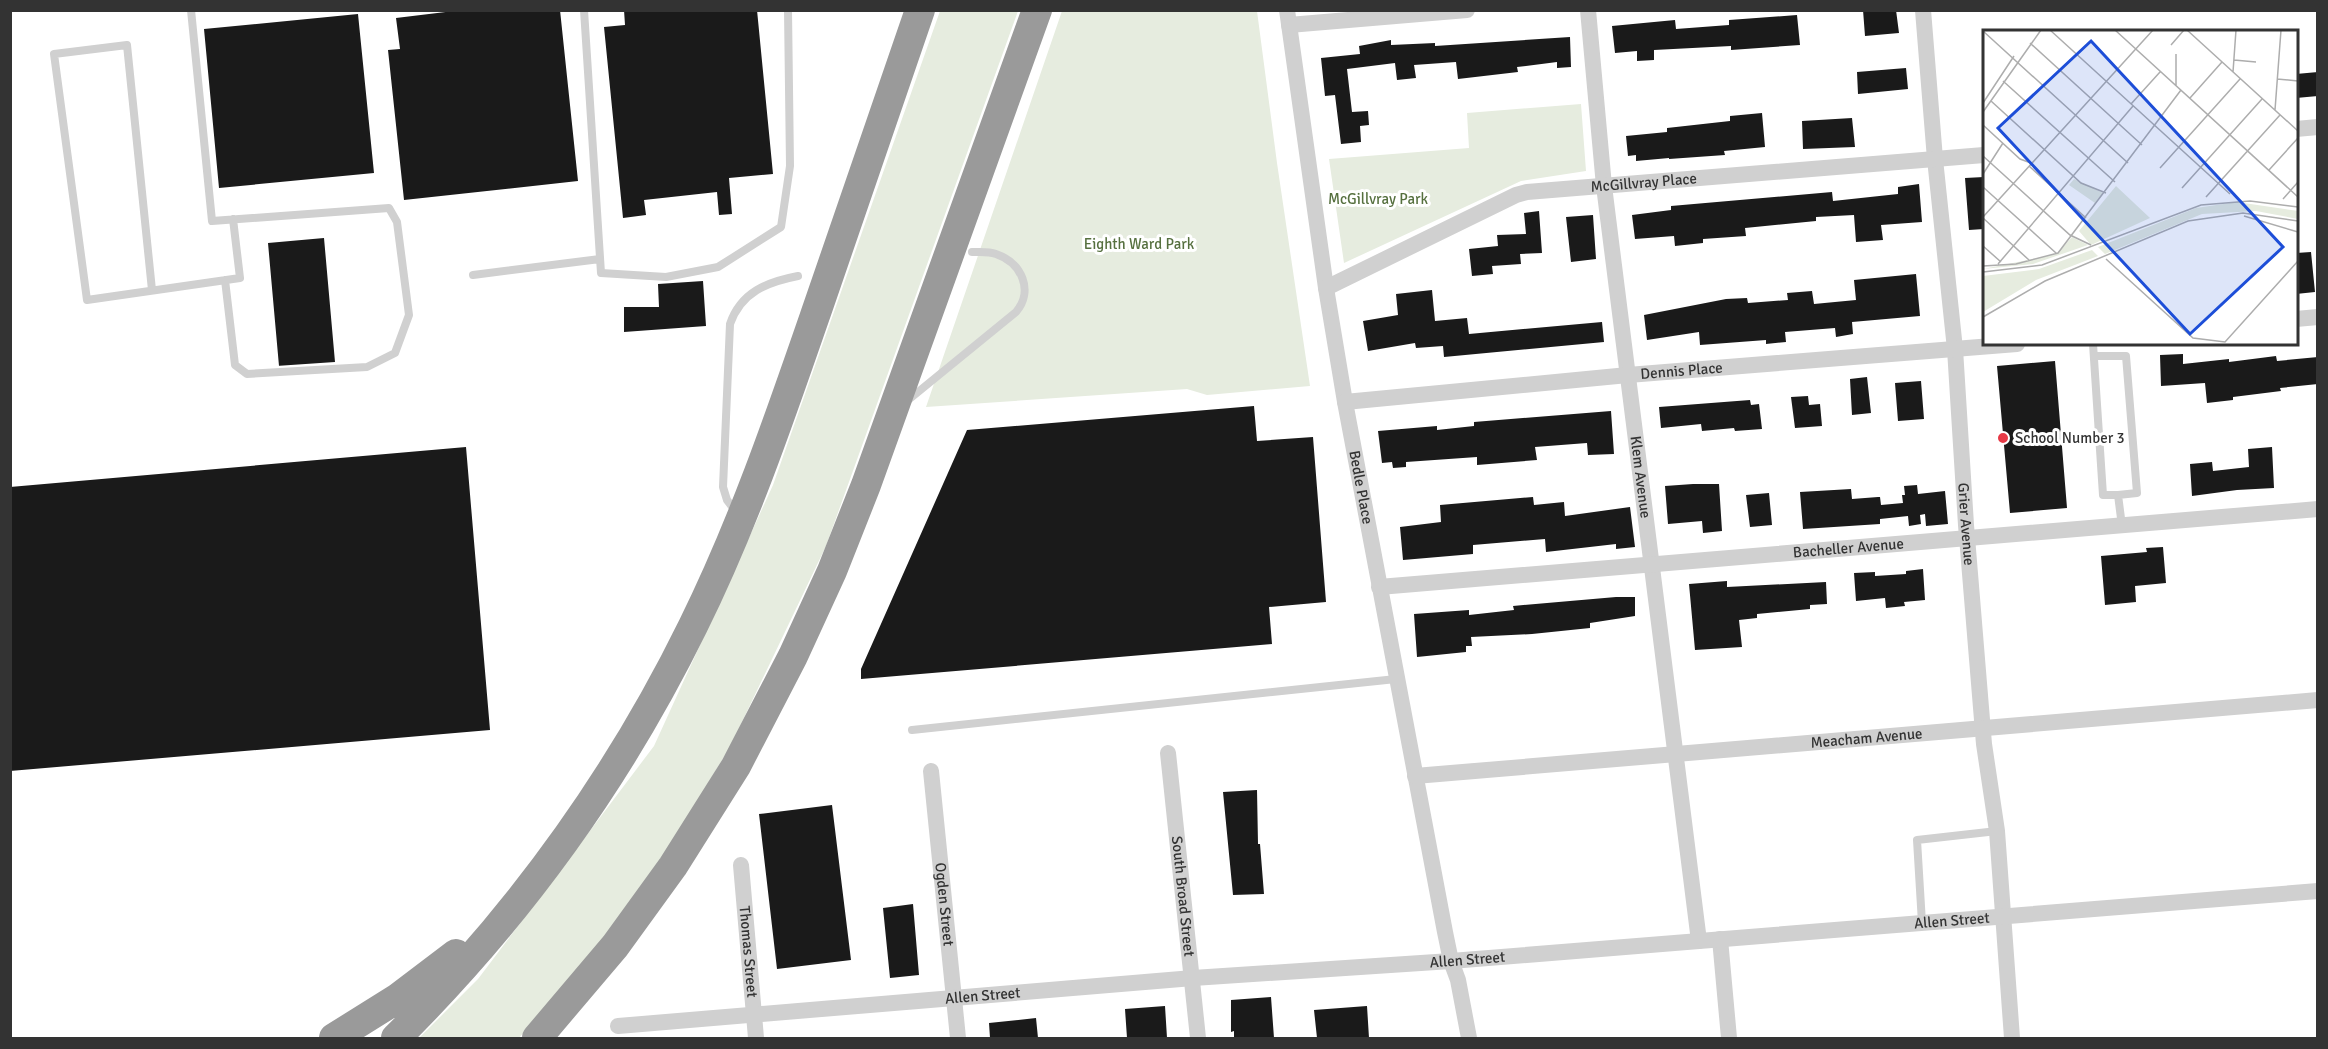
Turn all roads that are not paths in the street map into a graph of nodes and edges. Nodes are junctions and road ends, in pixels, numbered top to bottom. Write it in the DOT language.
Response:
graph roads {
  1 [pos="191,10"];
  2 [pos="584,10"];
  3 [pos="788,10"];
  4 [pos="920,10"];
  5 [pos="1037,10"];
  6 [pos="1467,10"];
  7 [pos="1588,10"];
  8 [pos="1923,10"];
  9 [pos="1288,18"];
  10 [pos="2318,127"];
  11 [pos="2298,129"];
  12 [pos="1983,155"];
  13 [pos="1935,159"];
  14 [pos="1604,186"];
  15 [pos="233,219"];
  16 [pos="972,252"];
  17 [pos="600,259"];
  18 [pos="473,275"];
  19 [pos="798,276"];
  20 [pos="225,280"];
  21 [pos="1326,288"];
  22 [pos="152,290"];
  23 [pos="2318,317"];
  24 [pos="2298,319"];
  25 [pos="2004,345"];
  26 [pos="2093,345"];
  27 [pos="1954,349"];
  28 [pos="2094,356"];
  29 [pos="1628,375"];
  30 [pos="1345,402"];
  31 [pos="891,414"];
  32 [pos="2118,495"];
  33 [pos="2318,509"];
  34 [pos="741,518"];
  35 [pos="2122,526"];
  36 [pos="1967,539"];
  37 [pos="1651,565"];
  38 [pos="1379,587"];
  39 [pos="1396,679"];
  40 [pos="2318,700"];
  41 [pos="1983,728"];
  42 [pos="912,730"];
  43 [pos="1168,753"];
  44 [pos="1676,755"];
  45 [pos="930,771"];
  46 [pos="1415,776"];
  47 [pos="1997,831"];
  48 [pos="741,865"];
  49 [pos="2318,891"];
  50 [pos="512,909"];
  51 [pos="2004,916"];
  52 [pos="635,920"];
  53 [pos="1922,923"];
  54 [pos="1720,939"];
  55 [pos="1700,941"];
  56 [pos="1450,961"];
  57 [pos="1193,978"];
  58 [pos="954,998"];
  59 [pos="754,1015"];
  60 [pos="618,1026"];
  61 [pos="334,1038"];
  62 [pos="396,1038"];
  63 [pos="537,1038"];
  64 [pos="559,1038"];
  65 [pos="756,1038"];
  66 [pos="958,1038"];
  67 [pos="1198,1038"];
  68 [pos="1468,1038"];
  69 [pos="1729,1038"];
  70 [pos="2013,1038"];
  1 -- 15 [label="lane"];
  2 -- 17 [label="lane"];
  3 -- 17 [label="lane"];
  4 -- 34 [label="highway"];
  5 -- 31 [label="highway"];
  6 -- 9 [label="street"];
  7 -- 14 [label="street, Klem Avenue"];
  8 -- 13 [label="street, Grier Avenue"];
  9 -- 21 [label="street, Bedle Place"];
  10 -- 11 [label="street"];
  12 -- 13 [label="street, McGillvray Place"];
  13 -- 14 [label="street, McGillvray Place"];
  13 -- 27 [label="street, Grier Avenue"];
  14 -- 21 [label="street, McGillvray Place"];
  14 -- 29 [label="street, Klem Avenue"];
  15 -- 20 [label="lane"];
  15 -- 20 [label="lane"];
  16 -- 31 [label="lane"];
  17 -- 18 [label="lane"];
  19 -- 34 [label="lane"];
  20 -- 22 [label="lane"];
  21 -- 30 [label="street, Bedle Place"];
  22 -- 22 [label="lane"];
  23 -- 24 [label="street"];
  25 -- 27 [label="street, Dennis Place"];
  26 -- 28 [label="lane"];
  27 -- 29 [label="street, Dennis Place"];
  27 -- 36 [label="street, Grier Avenue"];
  28 -- 32 [label="lane"];
  28 -- 32 [label="lane"];
  29 -- 30 [label="street, Dennis Place"];
  29 -- 37 [label="street, Klem Avenue"];
  30 -- 38 [label="street, Bedle Place"];
  31 -- 52 [label="highway"];
  32 -- 35 [label="lane"];
  33 -- 35 [label="street, Bacheller Avenue"];
  34 -- 50 [label="highway"];
  35 -- 36 [label="street, Bacheller Avenue"];
  36 -- 37 [label="street, Bacheller Avenue"];
  36 -- 41 [label="street, Grier Avenue"];
  37 -- 38 [label="street, Bacheller Avenue"];
  37 -- 44 [label="street, Klem Avenue"];
  38 -- 39 [label="street, Bedle Place"];
  39 -- 42 [label="lane"];
  39 -- 46 [label="street, Bedle Place"];
  40 -- 41 [label="street, Meacham Avenue"];
  41 -- 44 [label="street, Meacham Avenue"];
  41 -- 47 [label="street, Grier Avenue"];
  43 -- 57 [label="street, South Broad Street"];
  44 -- 46 [label="street, Meacham Avenue"];
  44 -- 55 [label="street, Klem Avenue"];
  45 -- 58 [label="street, Ogden Street"];
  46 -- 56 [label="street, Bedle Place"];
  47 -- 51 [label="street, Grier Avenue"];
  47 -- 53 [label="lane"];
  48 -- 59 [label="street, Thomas Street"];
  49 -- 51 [label="street, Allen Street"];
  50 -- 61 [label="highway"];
  50 -- 62 [label="highway"];
  51 -- 53 [label="street, Allen Street"];
  51 -- 70 [label="street, Grier Avenue"];
  52 -- 63 [label="highway"];
  52 -- 64 [label="highway"];
  53 -- 54 [label="street, Allen Street"];
  54 -- 55 [label="street, Allen Street"];
  54 -- 69 [label="street"];
  55 -- 56 [label="street, Allen Street"];
  56 -- 57 [label="street, Allen Street"];
  56 -- 68 [label="street, Bedle Place"];
  57 -- 58 [label="street, Allen Street"];
  57 -- 67 [label="street, South Broad Street"];
  58 -- 59 [label="street, Allen Street"];
  58 -- 66 [label="street, Ogden Street"];
  59 -- 60 [label="street, Allen Street"];
  59 -- 65 [label="street, Thomas Street"];
}
